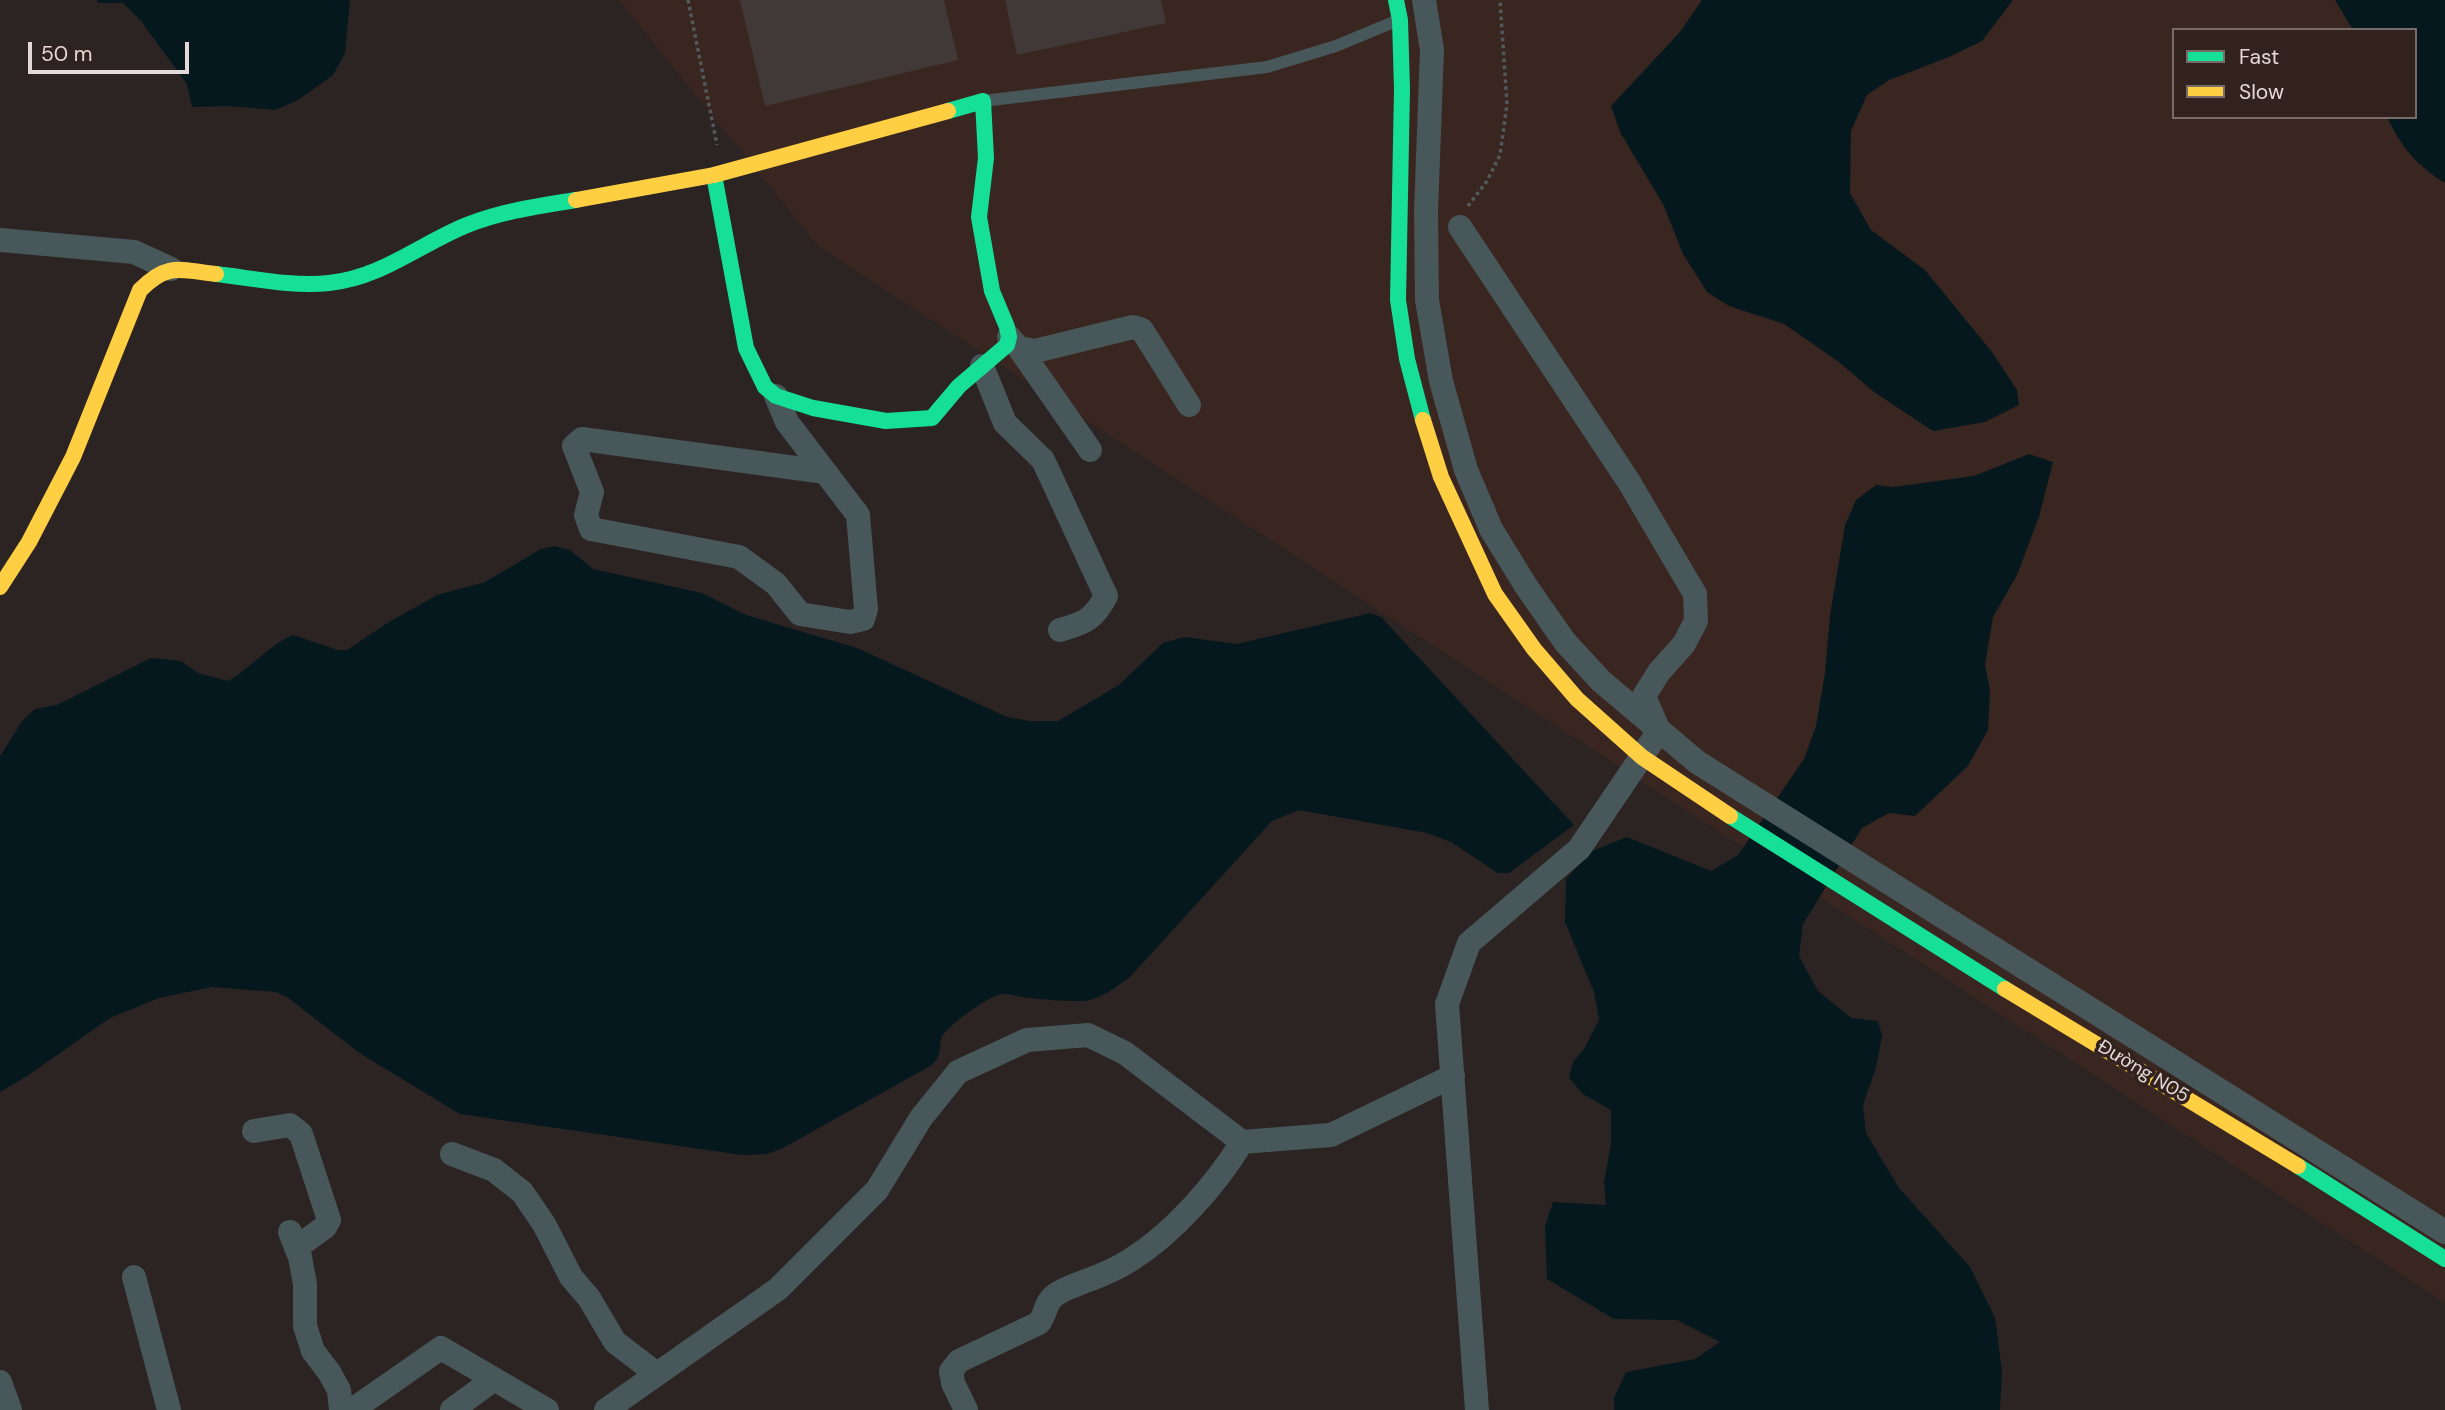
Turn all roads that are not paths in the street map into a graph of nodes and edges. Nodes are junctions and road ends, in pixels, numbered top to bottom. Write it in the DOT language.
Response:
graph roads {
  1 [pos="1395,0"];
  2 [pos="1424,0"];
  3 [pos="1400,20"];
  4 [pos="983,101"];
  5 [pos="714,175"];
  6 [pos="1460,227"];
  7 [pos="0,240"];
  8 [pos="172,269"];
  9 [pos="1014,343"];
  10 [pos="982,366"];
  11 [pos="776,396"];
  12 [pos="1189,405"];
  13 [pos="1090,450"];
  14 [pos="825,472"];
  15 [pos="0,587"];
  16 [pos="1060,630"];
  17 [pos="1659,731"];
  18 [pos="1642,757"];
  19 [pos="1453,1076"];
  20 [pos="254,1131"];
  21 [pos="1242,1143"];
  22 [pos="452,1154"];
  23 [pos="2445,1232"];
  24 [pos="2445,1259"];
  25 [pos="134,1278"];
  26 [pos="657,1374"];
  27 [pos="494,1379"];
  28 [pos="0,1382"];
  29 [pos="10,1410"];
  30 [pos="169,1410"];
  31 [pos="341,1410"];
  32 [pos="352,1410"];
  33 [pos="452,1410"];
  34 [pos="547,1410"];
  35 [pos="606,1410"];
  36 [pos="966,1410"];
  37 [pos="1477,1410"];
  1 -- 3 [label="street, Đường N05"];
  2 -- 17 [label="street, Đường N05"];
  3 -- 4 [label="lane"];
  3 -- 18 [label="street, Đường N05"];
  4 -- 5 [label="street"];
  4 -- 9 [label="street"];
  5 -- 8 [label="street"];
  5 -- 11 [label="street"];
  6 -- 17 [label="street"];
  7 -- 8 [label="street"];
  8 -- 15 [label="street"];
  9 -- 10 [label="street"];
  9 -- 12 [label="street"];
  9 -- 13 [label="street"];
  10 -- 11 [label="street"];
  10 -- 16 [label="street"];
  11 -- 14 [label="street"];
  14 -- 14 [label="street"];
  17 -- 18 [label="street"];
  17 -- 23 [label="street, Đường N05"];
  18 -- 19 [label="street"];
  18 -- 24 [label="street, Đường N05"];
  19 -- 21 [label="street"];
  19 -- 37 [label="street"];
  20 -- 31 [label="street"];
  21 -- 26 [label="street"];
  21 -- 36 [label="street"];
  22 -- 26 [label="street"];
  25 -- 30 [label="street"];
  26 -- 35 [label="street"];
  27 -- 32 [label="street"];
  27 -- 33 [label="street"];
  27 -- 34 [label="street"];
  28 -- 29 [label="street"];
}
